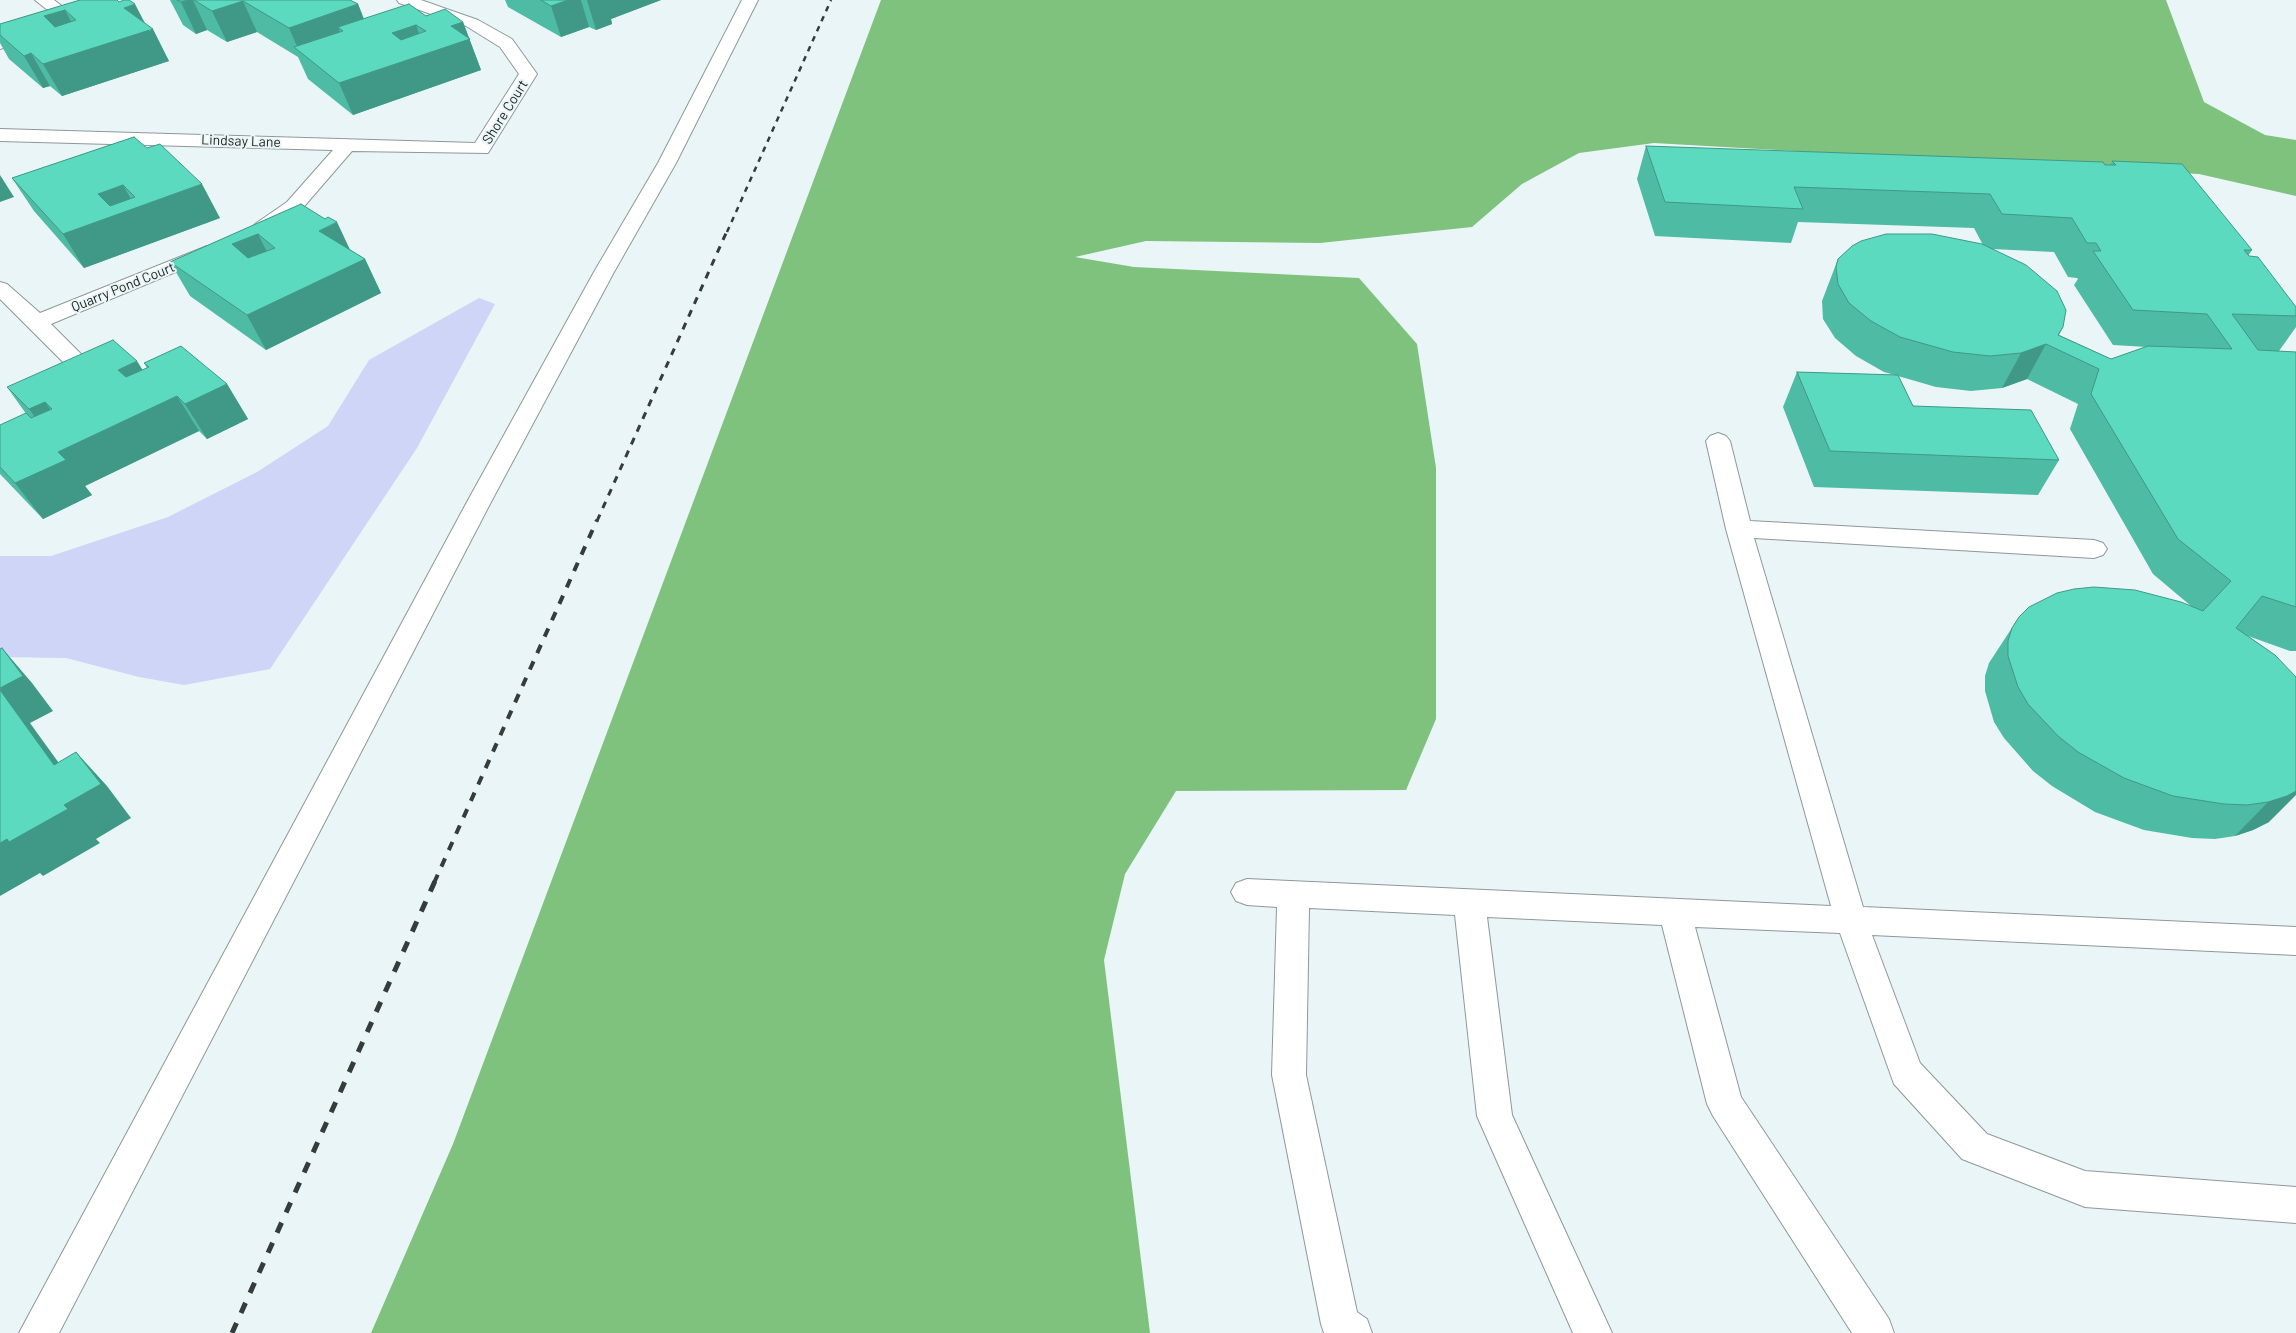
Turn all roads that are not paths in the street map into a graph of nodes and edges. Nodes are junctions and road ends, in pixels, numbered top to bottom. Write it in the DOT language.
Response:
graph roads {
  1 [pos="43,0"];
  2 [pos="405,0"];
  3 [pos="457,0"];
  4 [pos="750,0"];
  5 [pos="433,8"];
  6 [pos="0,44"];
  7 [pos="0,135"];
  8 [pos="348,144"];
  9 [pos="481,149"];
  10 [pos="0,288"];
  11 [pos="38,322"];
  12 [pos="91,377"];
  13 [pos="1718,440"];
  14 [pos="1739,529"];
  15 [pos="2094,549"];
  16 [pos="1247,892"];
  17 [pos="1293,894"];
  18 [pos="1469,902"];
  19 [pos="1675,912"];
  20 [pos="1851,920"];
  21 [pos="2296,941"];
  22 [pos="2296,1205"];
  23 [pos="38,1333"];
  24 [pos="1354,1333"];
  25 [pos="1593,1333"];
  26 [pos="1875,1333"];
  1 -- 6 [label="street"];
  2 -- 5 [label="street, Shore Court"];
  3 -- 5 [label="street"];
  4 -- 23 [label="street"];
  5 -- 9 [label="street, Shore Court"];
  7 -- 8 [label="street, Lindsay Lane"];
  8 -- 9 [label="street, Lindsay Lane"];
  8 -- 11 [label="street, Quarry Pond Court"];
  10 -- 11 [label="street"];
  11 -- 12 [label="street"];
  13 -- 14 [label="street"];
  14 -- 15 [label="street"];
  14 -- 20 [label="street"];
  16 -- 17 [label="street"];
  17 -- 18 [label="street"];
  17 -- 24 [label="street"];
  18 -- 19 [label="street"];
  18 -- 25 [label="street"];
  19 -- 20 [label="street"];
  19 -- 26 [label="street"];
  20 -- 21 [label="street"];
  20 -- 22 [label="street"];
}
